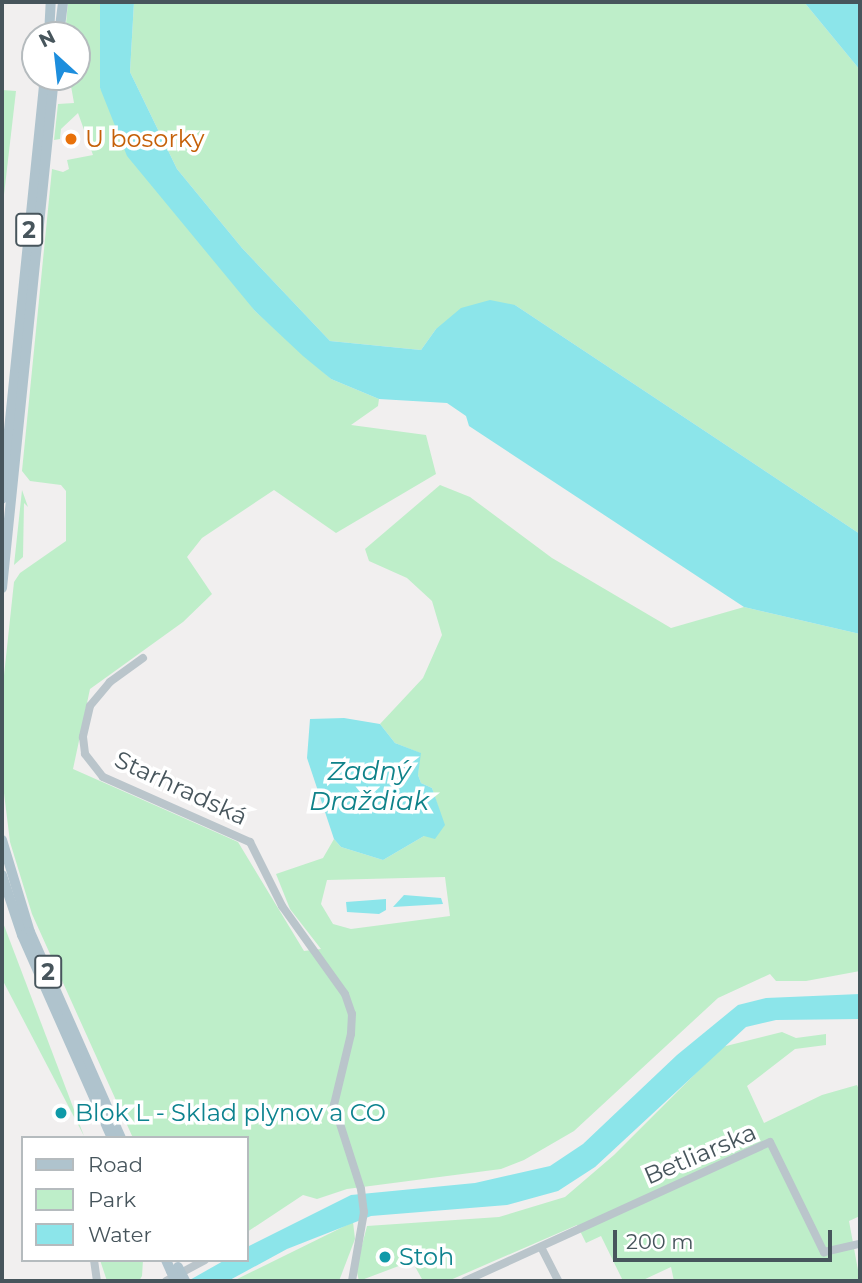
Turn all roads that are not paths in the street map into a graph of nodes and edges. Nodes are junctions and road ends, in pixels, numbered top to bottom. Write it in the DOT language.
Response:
graph roads {
  1 [pos="44,2"];
  2 [pos="51,2"];
  3 [pos="63,2"];
  4 [pos="50,21"];
  5 [pos="61,21"];
  6 [pos="44,91"];
  7 [pos="53,91"];
  8 [pos="2,499"];
  9 [pos="2,588"];
  10 [pos="144,658"];
  11 [pos="2,840"];
  12 [pos="2,875"];
  13 [pos="111,1136"];
  14 [pos="120,1136"];
  15 [pos="858,1244"];
  16 [pos="541,1247"];
  17 [pos="94,1262"];
  18 [pos="200,1262"];
  19 [pos="173,1272"];
  20 [pos="97,1281"];
  21 [pos="185,1281"];
  22 [pos="352,1281"];
  23 [pos="465,1281"];
  24 [pos="558,1281"];
  1 -- 4 [label="main road"];
  2 -- 4 [label="main road"];
  3 -- 5 [label="main road"];
  6 -- 8 [label="main road, 2"];
  7 -- 9 [label="main road, 2"];
  10 -- 22 [label="street, Starhradská"];
  11 -- 14 [label="main road, 2"];
  12 -- 13 [label="main road, 2"];
  15 -- 16 [label="street, Betliarska"];
  16 -- 23 [label="street, Betliarska"];
  16 -- 24 [label="street"];
  17 -- 20 [label="street"];
  18 -- 19 [label="street"];
  19 -- 21 [label="main road, bridge"];
}
